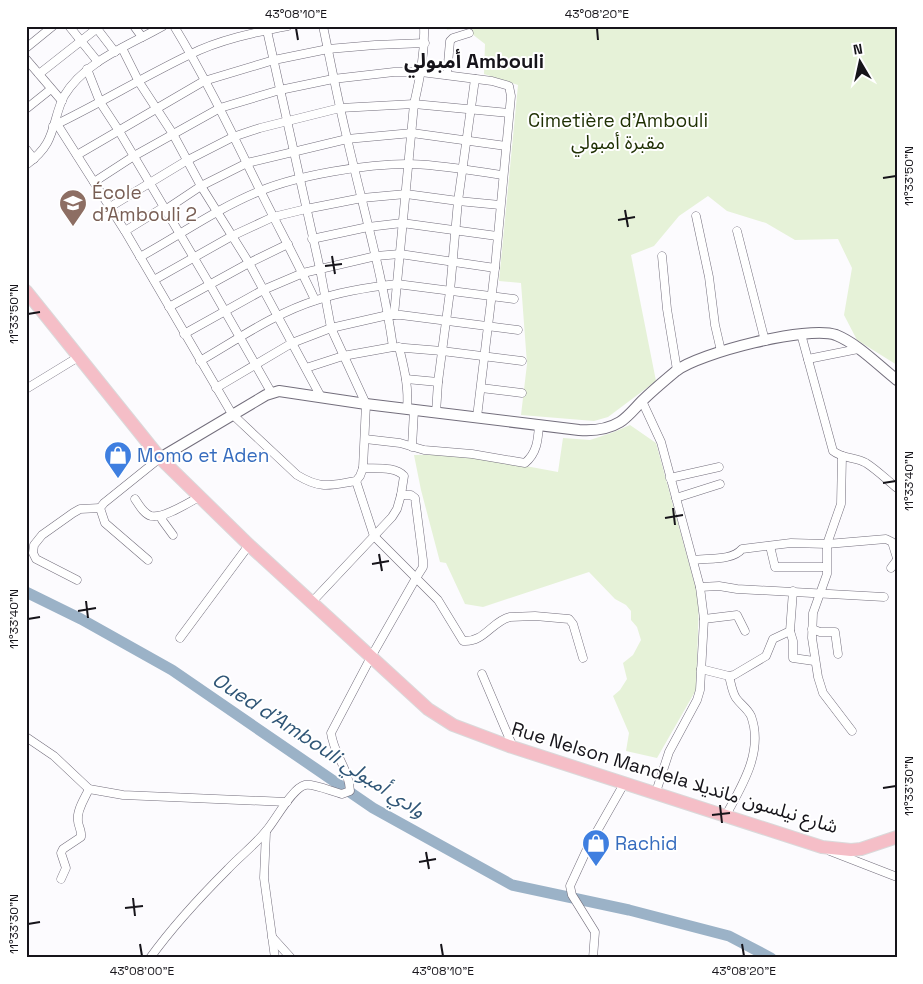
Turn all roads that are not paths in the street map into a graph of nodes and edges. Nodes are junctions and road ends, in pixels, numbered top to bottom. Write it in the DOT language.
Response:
graph roads {
  1 [pos="53,26"];
  2 [pos="69,26"];
  3 [pos="134,26"];
  4 [pos="163,26"];
  5 [pos="288,26"];
  6 [pos="323,26"];
  7 [pos="424,26"];
  8 [pos="97,27"];
  9 [pos="176,27"];
  10 [pos="266,28"];
  11 [pos="469,33"];
  12 [pos="142,37"];
  13 [pos="81,42"];
  14 [pos="425,43"];
  15 [pos="26,48"];
  16 [pos="328,49"];
  17 [pos="118,50"];
  18 [pos="190,54"];
  19 [pos="274,60"];
  20 [pos="98,62"];
  21 [pos="28,65"];
  22 [pos="88,69"];
  23 [pos="422,72"];
  24 [pos="39,74"];
  25 [pos="447,75"];
  26 [pos="333,79"];
  27 [pos="475,79"];
  28 [pos="139,82"];
  29 [pos="204,82"];
  30 [pos="51,89"];
  31 [pos="280,90"];
  32 [pos="62,101"];
  33 [pos="100,102"];
  34 [pos="414,104"];
  35 [pos="27,107"];
  36 [pos="157,108"];
  37 [pos="220,108"];
  38 [pos="340,108"];
  39 [pos="471,109"];
  40 [pos="509,114"];
  41 [pos="286,122"];
  42 [pos="55,125"];
  43 [pos="119,131"];
  44 [pos="412,133"];
  45 [pos="173,134"];
  46 [pos="233,137"];
  47 [pos="347,139"];
  48 [pos="467,140"];
  49 [pos="506,146"];
  50 [pos="26,148"];
  51 [pos="293,151"];
  52 [pos="77,155"];
  53 [pos="134,156"];
  54 [pos="34,159"];
  55 [pos="186,161"];
  56 [pos="247,163"];
  57 [pos="409,164"];
  58 [pos="26,165"];
  59 [pos="355,168"];
  60 [pos="463,170"];
  61 [pos="502,175"];
  62 [pos="300,180"];
  63 [pos="94,182"];
  64 [pos="149,183"];
  65 [pos="201,186"];
  66 [pos="260,191"];
  67 [pos="406,194"];
  68 [pos="362,198"];
  69 [pos="458,201"];
  70 [pos="500,205"];
  71 [pos="110,207"];
  72 [pos="165,209"];
  73 [pos="306,209"];
  74 [pos="217,212"];
  75 [pos="696,216"];
  76 [pos="273,217"];
  77 [pos="402,223"];
  78 [pos="368,227"];
  79 [pos="125,231"];
  80 [pos="456,231"];
  81 [pos="737,231"];
  82 [pos="180,235"];
  83 [pos="232,236"];
  84 [pos="498,236"];
  85 [pos="312,239"];
  86 [pos="288,244"];
  87 [pos="400,254"];
  88 [pos="376,256"];
  89 [pos="662,256"];
  90 [pos="140,257"];
  91 [pos="194,258"];
  92 [pos="453,261"];
  93 [pos="249,264"];
  94 [pos="495,268"];
  95 [pos="320,269"];
  96 [pos="303,273"];
  97 [pos="154,280"];
  98 [pos="396,284"];
  99 [pos="210,285"];
  100 [pos="381,286"];
  101 [pos="263,290"];
  102 [pos="26,291"];
  103 [pos="450,291"];
  104 [pos="324,297"];
  105 [pos="491,297"];
  106 [pos="514,299"];
  107 [pos="315,300"];
  108 [pos="169,307"];
  109 [pos="225,312"];
  110 [pos="391,315"];
  111 [pos="278,316"];
  112 [pos="446,322"];
  113 [pos="488,326"];
  114 [pos="331,328"];
  115 [pos="518,330"];
  116 [pos="184,334"];
  117 [pos="801,334"];
  118 [pos="240,338"];
  119 [pos="764,341"];
  120 [pos="292,343"];
  121 [pos="396,347"];
  122 [pos="858,350"];
  123 [pos="442,351"];
  124 [pos="721,351"];
  125 [pos="80,356"];
  126 [pos="343,356"];
  127 [pos="485,357"];
  128 [pos="808,358"];
  129 [pos="200,361"];
  130 [pos="522,361"];
  131 [pos="256,365"];
  132 [pos="306,368"];
  133 [pos="677,370"];
  134 [pos="406,379"];
  135 [pos="897,380"];
  136 [pos="438,382"];
  137 [pos="216,388"];
  138 [pos="481,388"];
  139 [pos="26,389"];
  140 [pos="271,392"];
  141 [pos="522,393"];
  142 [pos="321,397"];
  143 [pos="642,401"];
  144 [pos="366,404"];
  145 [pos="410,410"];
  146 [pos="436,413"];
  147 [pos="232,414"];
  148 [pos="478,418"];
  149 [pos="539,426"];
  150 [pos="365,439"];
  151 [pos="412,447"];
  152 [pos="842,456"];
  153 [pos="160,458"];
  154 [pos="719,467"];
  155 [pos="363,468"];
  156 [pos="670,478"];
  157 [pos="356,481"];
  158 [pos="720,484"];
  159 [pos="897,488"];
  160 [pos="401,495"];
  161 [pos="199,497"];
  162 [pos="676,498"];
  163 [pos="134,499"];
  164 [pos="100,508"];
  165 [pos="163,516"];
  166 [pos="173,535"];
  167 [pos="374,536"];
  168 [pos="827,544"];
  169 [pos="250,545"];
  170 [pos="770,546"];
  171 [pos="897,559"];
  172 [pos="148,560"];
  173 [pos="694,560"];
  174 [pos="826,567"];
  175 [pos="890,568"];
  176 [pos="416,578"];
  177 [pos="77,580"];
  178 [pos="700,587"];
  179 [pos="793,591"];
  180 [pos="820,594"];
  181 [pos="884,597"];
  182 [pos="311,603"];
  183 [pos="704,619"];
  184 [pos="812,629"];
  185 [pos="745,631"];
  186 [pos="790,631"];
  187 [pos="180,638"];
  188 [pos="838,654"];
  189 [pos="371,657"];
  190 [pos="583,658"];
  191 [pos="814,661"];
  192 [pos="701,669"];
  193 [pos="482,674"];
  194 [pos="729,676"];
  195 [pos="852,731"];
  196 [pos="26,737"];
  197 [pos="513,747"];
  198 [pos="625,782"];
  199 [pos="89,789"];
  200 [pos="656,792"];
  201 [pos="287,802"];
  202 [pos="726,815"];
  203 [pos="266,832"];
  204 [pos="897,837"];
  205 [pos="822,847"];
  206 [pos="897,878"];
  207 [pos="61,879"];
  208 [pos="272,937"];
  209 [pos="150,958"];
  210 [pos="275,958"];
  211 [pos="291,958"];
  212 [pos="594,958"];
  1 -- 15 [label="street"];
  2 -- 13 [label="street"];
  3 -- 12 [label="street"];
  4 -- 12 [label="street"];
  5 -- 10 [label="street"];
  6 -- 16 [label="street"];
  7 -- 14 [label="street"];
  8 -- 13 [label="street"];
  8 -- 17 [label="street"];
  9 -- 18 [label="street"];
  10 -- 18 [label="street"];
  10 -- 19 [label="street"];
  11 -- 25 [label="street"];
  12 -- 17 [label="street"];
  13 -- 20 [label="street"];
  13 -- 24 [label="street"];
  14 -- 16 [label="street"];
  14 -- 23 [label="street"];
  16 -- 19 [label="street"];
  16 -- 26 [label="street"];
  17 -- 20 [label="street"];
  17 -- 28 [label="street"];
  18 -- 28 [label="street"];
  18 -- 29 [label="street"];
  19 -- 29 [label="street"];
  19 -- 31 [label="street"];
  20 -- 22 [label="street"];
  21 -- 24 [label="street"];
  22 -- 32 [label="street"];
  22 -- 33 [label="street"];
  23 -- 25 [label="street"];
  23 -- 26 [label="street"];
  23 -- 34 [label="street"];
  24 -- 30 [label="street"];
  25 -- 27 [label="street"];
  26 -- 31 [label="street"];
  26 -- 38 [label="street"];
  27 -- 39 [label="street"];
  27 -- 40 [label="street"];
  28 -- 33 [label="street"];
  28 -- 36 [label="street"];
  29 -- 36 [label="street"];
  29 -- 37 [label="street"];
  30 -- 32 [label="street"];
  30 -- 35 [label="street"];
  31 -- 37 [label="street"];
  31 -- 41 [label="street"];
  32 -- 42 [label="street"];
  33 -- 42 [label="street"];
  33 -- 43 [label="street"];
  34 -- 38 [label="street"];
  34 -- 39 [label="street"];
  34 -- 44 [label="street"];
  36 -- 43 [label="street"];
  36 -- 45 [label="street"];
  37 -- 45 [label="street"];
  37 -- 46 [label="street"];
  38 -- 41 [label="street"];
  38 -- 47 [label="street"];
  39 -- 40 [label="street"];
  39 -- 48 [label="street"];
  40 -- 49 [label="street"];
  41 -- 46 [label="street"];
  41 -- 51 [label="street"];
  42 -- 52 [label="street"];
  42 -- 54 [label="street"];
  43 -- 52 [label="street"];
  43 -- 53 [label="street"];
  44 -- 47 [label="street"];
  44 -- 48 [label="street"];
  44 -- 57 [label="street"];
  45 -- 53 [label="street"];
  45 -- 55 [label="street"];
  46 -- 55 [label="street"];
  46 -- 56 [label="street"];
  47 -- 51 [label="street"];
  47 -- 59 [label="street"];
  48 -- 49 [label="street"];
  48 -- 60 [label="street"];
  49 -- 61 [label="street"];
  50 -- 54 [label="street"];
  51 -- 56 [label="street"];
  51 -- 62 [label="street"];
  52 -- 63 [label="street"];
  53 -- 63 [label="street"];
  53 -- 64 [label="street"];
  54 -- 58 [label="street"];
  55 -- 64 [label="street"];
  55 -- 65 [label="street"];
  56 -- 65 [label="street"];
  56 -- 66 [label="street"];
  57 -- 59 [label="street"];
  57 -- 60 [label="street"];
  57 -- 67 [label="street"];
  59 -- 62 [label="street"];
  59 -- 68 [label="street"];
  60 -- 61 [label="street"];
  60 -- 69 [label="street"];
  61 -- 70 [label="street"];
  62 -- 66 [label="street"];
  62 -- 73 [label="street"];
  63 -- 71 [label="street"];
  64 -- 71 [label="street"];
  64 -- 72 [label="street"];
  65 -- 72 [label="street"];
  65 -- 74 [label="street"];
  66 -- 74 [label="street"];
  66 -- 76 [label="street"];
  67 -- 68 [label="street"];
  67 -- 69 [label="street"];
  67 -- 77 [label="street"];
  68 -- 73 [label="street"];
  68 -- 78 [label="street"];
  69 -- 70 [label="street"];
  69 -- 80 [label="street"];
  70 -- 84 [label="street"];
  71 -- 79 [label="street"];
  72 -- 79 [label="street"];
  72 -- 82 [label="street"];
  73 -- 76 [label="street"];
  73 -- 85 [label="street"];
  74 -- 82 [label="street"];
  74 -- 83 [label="street"];
  75 -- 124 [label="street"];
  76 -- 83 [label="street"];
  76 -- 86 [label="street"];
  77 -- 78 [label="street"];
  77 -- 80 [label="street"];
  77 -- 87 [label="street"];
  78 -- 85 [label="street"];
  78 -- 88 [label="street"];
  79 -- 90 [label="street"];
  80 -- 84 [label="street"];
  80 -- 92 [label="street"];
  81 -- 119 [label="street"];
  82 -- 90 [label="street"];
  82 -- 91 [label="street"];
  83 -- 91 [label="street"];
  83 -- 93 [label="street"];
  84 -- 94 [label="street"];
  85 -- 95 [label="street"];
  86 -- 93 [label="street"];
  86 -- 96 [label="street"];
  87 -- 88 [label="street"];
  87 -- 92 [label="street"];
  87 -- 98 [label="street"];
  88 -- 95 [label="street"];
  88 -- 100 [label="street"];
  89 -- 133 [label="street"];
  90 -- 97 [label="street"];
  91 -- 97 [label="street"];
  91 -- 99 [label="street"];
  92 -- 94 [label="street"];
  92 -- 103 [label="street"];
  93 -- 99 [label="street"];
  93 -- 101 [label="street"];
  94 -- 105 [label="street"];
  95 -- 96 [label="street"];
  95 -- 104 [label="street"];
  96 -- 101 [label="street"];
  96 -- 107 [label="street"];
  97 -- 108 [label="street"];
  98 -- 100 [label="street"];
  98 -- 103 [label="street"];
  98 -- 110 [label="street"];
  99 -- 108 [label="street"];
  99 -- 109 [label="street"];
  100 -- 104 [label="street"];
  100 -- 110 [label="street"];
  101 -- 109 [label="street"];
  101 -- 111 [label="street"];
  102 -- 125 [label="main road, Rue Nelson Mandela شارع نيلسون مانديلا"];
  103 -- 105 [label="street"];
  103 -- 112 [label="street"];
  104 -- 107 [label="street"];
  104 -- 114 [label="street"];
  105 -- 106 [label="street"];
  105 -- 113 [label="street"];
  107 -- 111 [label="street"];
  108 -- 116 [label="street"];
  109 -- 116 [label="street"];
  109 -- 118 [label="street"];
  110 -- 112 [label="street"];
  110 -- 114 [label="street"];
  110 -- 121 [label="street"];
  111 -- 118 [label="street"];
  111 -- 120 [label="street"];
  112 -- 113 [label="street"];
  112 -- 123 [label="street"];
  113 -- 115 [label="street"];
  113 -- 127 [label="street"];
  114 -- 120 [label="street"];
  114 -- 126 [label="street"];
  116 -- 129 [label="street"];
  117 -- 119 [label="street"];
  117 -- 122 [label="street"];
  117 -- 128 [label="street"];
  118 -- 129 [label="street"];
  118 -- 131 [label="street"];
  119 -- 124 [label="street"];
  120 -- 131 [label="street"];
  120 -- 132 [label="street"];
  121 -- 123 [label="street"];
  121 -- 126 [label="street"];
  121 -- 134 [label="street"];
  122 -- 128 [label="street"];
  122 -- 135 [label="street"];
  123 -- 127 [label="street"];
  123 -- 136 [label="street"];
  124 -- 133 [label="street"];
  125 -- 139 [label="street"];
  125 -- 153 [label="main road, Rue Nelson Mandela شارع نيلسون مانديلا"];
  126 -- 132 [label="street"];
  126 -- 144 [label="street"];
  127 -- 130 [label="street"];
  127 -- 138 [label="street"];
  128 -- 152 [label="street"];
  129 -- 137 [label="street"];
  131 -- 137 [label="street"];
  131 -- 140 [label="street"];
  132 -- 142 [label="street"];
  133 -- 143 [label="street"];
  134 -- 136 [label="street"];
  134 -- 145 [label="street"];
  136 -- 146 [label="street"];
  137 -- 147 [label="street"];
  138 -- 141 [label="street"];
  138 -- 148 [label="street"];
  140 -- 142 [label="street"];
  140 -- 147 [label="street"];
  142 -- 144 [label="street"];
  143 -- 149 [label="street"];
  143 -- 156 [label="street"];
  144 -- 145 [label="street"];
  144 -- 150 [label="street"];
  145 -- 146 [label="street"];
  145 -- 151 [label="street"];
  146 -- 148 [label="street"];
  147 -- 153 [label="street"];
  147 -- 157 [label="street"];
  148 -- 149 [label="street"];
  149 -- 151 [label="street"];
  150 -- 151 [label="street"];
  150 -- 155 [label="street"];
  152 -- 159 [label="street"];
  152 -- 168 [label="street"];
  153 -- 161 [label="main road, Rue Nelson Mandela شارع نيلسون مانديلا"];
  153 -- 164 [label="street"];
  154 -- 156 [label="street"];
  155 -- 157 [label="street"];
  155 -- 160 [label="street"];
  156 -- 162 [label="street"];
  157 -- 167 [label="street"];
  158 -- 162 [label="street"];
  160 -- 167 [label="street"];
  160 -- 176 [label="street"];
  161 -- 165 [label="street"];
  161 -- 169 [label="main road, Rue Nelson Mandela شارع نيلسون مانديلا"];
  162 -- 173 [label="street"];
  163 -- 165 [label="street"];
  164 -- 172 [label="street"];
  164 -- 177 [label="street"];
  165 -- 166 [label="street"];
  167 -- 176 [label="street"];
  167 -- 182 [label="street"];
  168 -- 170 [label="street"];
  168 -- 171 [label="street"];
  168 -- 174 [label="street"];
  169 -- 182 [label="main road, Rue Nelson Mandela شارع نيلسون مانديلا"];
  169 -- 187 [label="street"];
  170 -- 173 [label="street"];
  170 -- 174 [label="street"];
  171 -- 175 [label="street"];
  173 -- 178 [label="street"];
  174 -- 180 [label="street"];
  176 -- 189 [label="street"];
  176 -- 190 [label="street"];
  178 -- 179 [label="street"];
  178 -- 183 [label="street"];
  179 -- 180 [label="street"];
  179 -- 186 [label="street"];
  180 -- 181 [label="street"];
  180 -- 184 [label="street"];
  182 -- 189 [label="main road, Rue Nelson Mandela شارع نيلسون مانديلا"];
  183 -- 185 [label="street"];
  183 -- 192 [label="street"];
  184 -- 188 [label="street"];
  184 -- 191 [label="street"];
  186 -- 191 [label="street"];
  186 -- 194 [label="street"];
  189 -- 197 [label="main road, Rue Nelson Mandela شارع نيلسون مانديلا"];
  189 -- 201 [label="street"];
  191 -- 195 [label="street"];
  192 -- 194 [label="street"];
  192 -- 200 [label="street"];
  193 -- 197 [label="street"];
  194 -- 202 [label="street"];
  196 -- 199 [label="street"];
  197 -- 198 [label="main road, Rue Nelson Mandela شارع نيلسون مانديلا"];
  198 -- 200 [label="main road, Rue Nelson Mandela شارع نيلسون مانديلا"];
  198 -- 212 [label="street"];
  199 -- 201 [label="street"];
  199 -- 207 [label="street"];
  200 -- 202 [label="main road, Rue Nelson Mandela شارع نيلسون مانديلا"];
  201 -- 203 [label="street"];
  202 -- 205 [label="main road, Rue Nelson Mandela شارع نيلسون مانديلا"];
  203 -- 208 [label="street"];
  203 -- 209 [label="street"];
  204 -- 205 [label="main road, Rue Nelson Mandela شارع نيلسون مانديلا"];
  205 -- 206 [label="street"];
  208 -- 210 [label="street"];
  208 -- 211 [label="street"];
}
